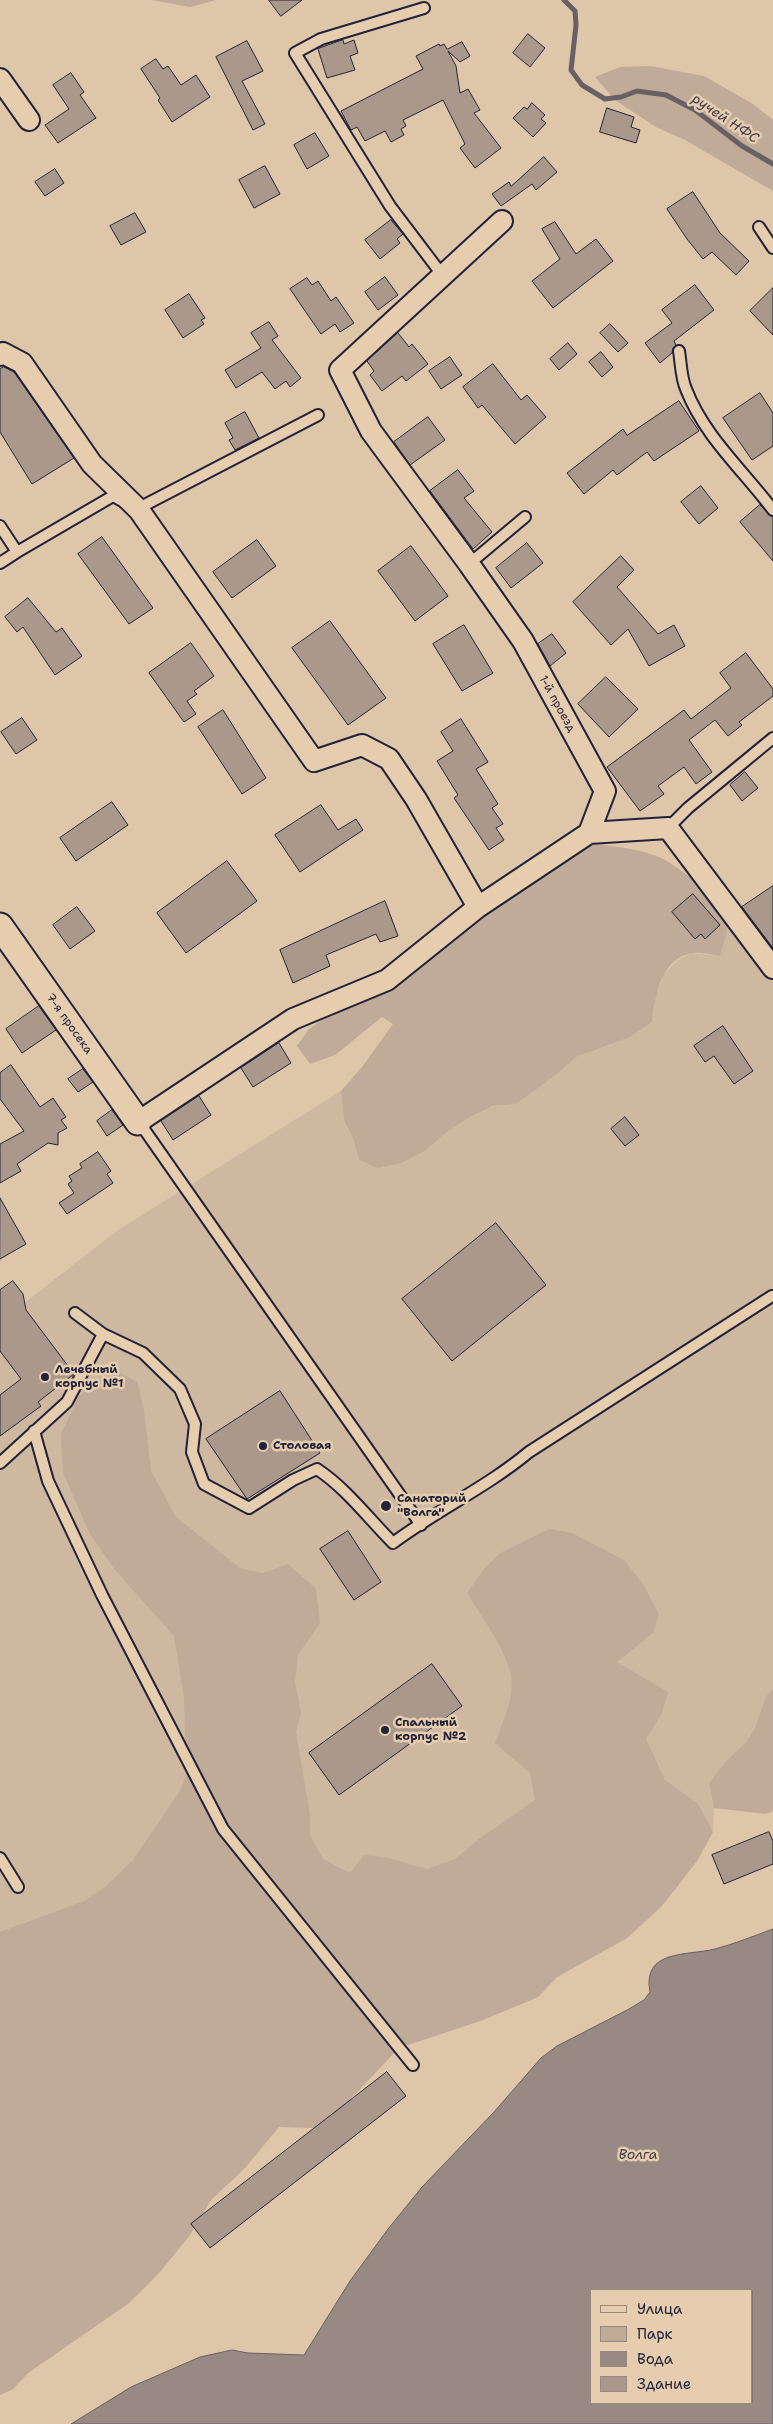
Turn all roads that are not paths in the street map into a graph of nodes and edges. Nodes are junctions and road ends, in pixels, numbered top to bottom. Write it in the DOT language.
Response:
graph roads {
  1 [pos="424,8"];
  2 [pos="0,79"];
  3 [pos="28,120"];
  4 [pos="502,221"];
  5 [pos="758,227"];
  6 [pos="773,248"];
  7 [pos="443,276"];
  8 [pos="679,351"];
  9 [pos="0,355"];
  10 [pos="318,415"];
  11 [pos="139,510"];
  12 [pos="773,510"];
  13 [pos="525,517"];
  14 [pos="0,526"];
  15 [pos="17,552"];
  16 [pos="0,563"];
  17 [pos="469,564"];
  18 [pos="773,738"];
  19 [pos="668,828"];
  20 [pos="589,833"];
  21 [pos="478,907"];
  22 [pos="0,926"];
  23 [pos="773,968"];
  24 [pos="138,1122"];
  25 [pos="772,1296"];
  26 [pos="75,1313"];
  27 [pos="103,1334"];
  28 [pos="34,1431"];
  29 [pos="0,1463"];
  30 [pos="421,1524"];
  31 [pos="0,1858"];
  32 [pos="18,1887"];
  33 [pos="413,2065"];
  1 -- 7 [label="lane"];
  2 -- 3 [label="street"];
  4 -- 7 [label="street"];
  5 -- 6 [label="lane"];
  7 -- 17 [label="street, 1-й проезд"];
  8 -- 12 [label="lane"];
  9 -- 11 [label="street"];
  10 -- 11 [label="lane"];
  11 -- 15 [label="lane"];
  11 -- 21 [label="street"];
  13 -- 17 [label="lane"];
  14 -- 15 [label="lane"];
  15 -- 16 [label="lane"];
  17 -- 20 [label="street, 1-й проезд"];
  18 -- 19 [label="lane"];
  19 -- 20 [label="street"];
  19 -- 23 [label="street"];
  20 -- 21 [label="street"];
  21 -- 24 [label="street"];
  22 -- 24 [label="street, 7-я просека"];
  24 -- 30 [label="lane"];
  25 -- 30 [label="lane"];
  26 -- 27 [label="lane"];
  27 -- 28 [label="lane"];
  27 -- 30 [label="lane"];
  28 -- 29 [label="lane"];
  28 -- 33 [label="lane"];
  31 -- 32 [label="lane"];
}
